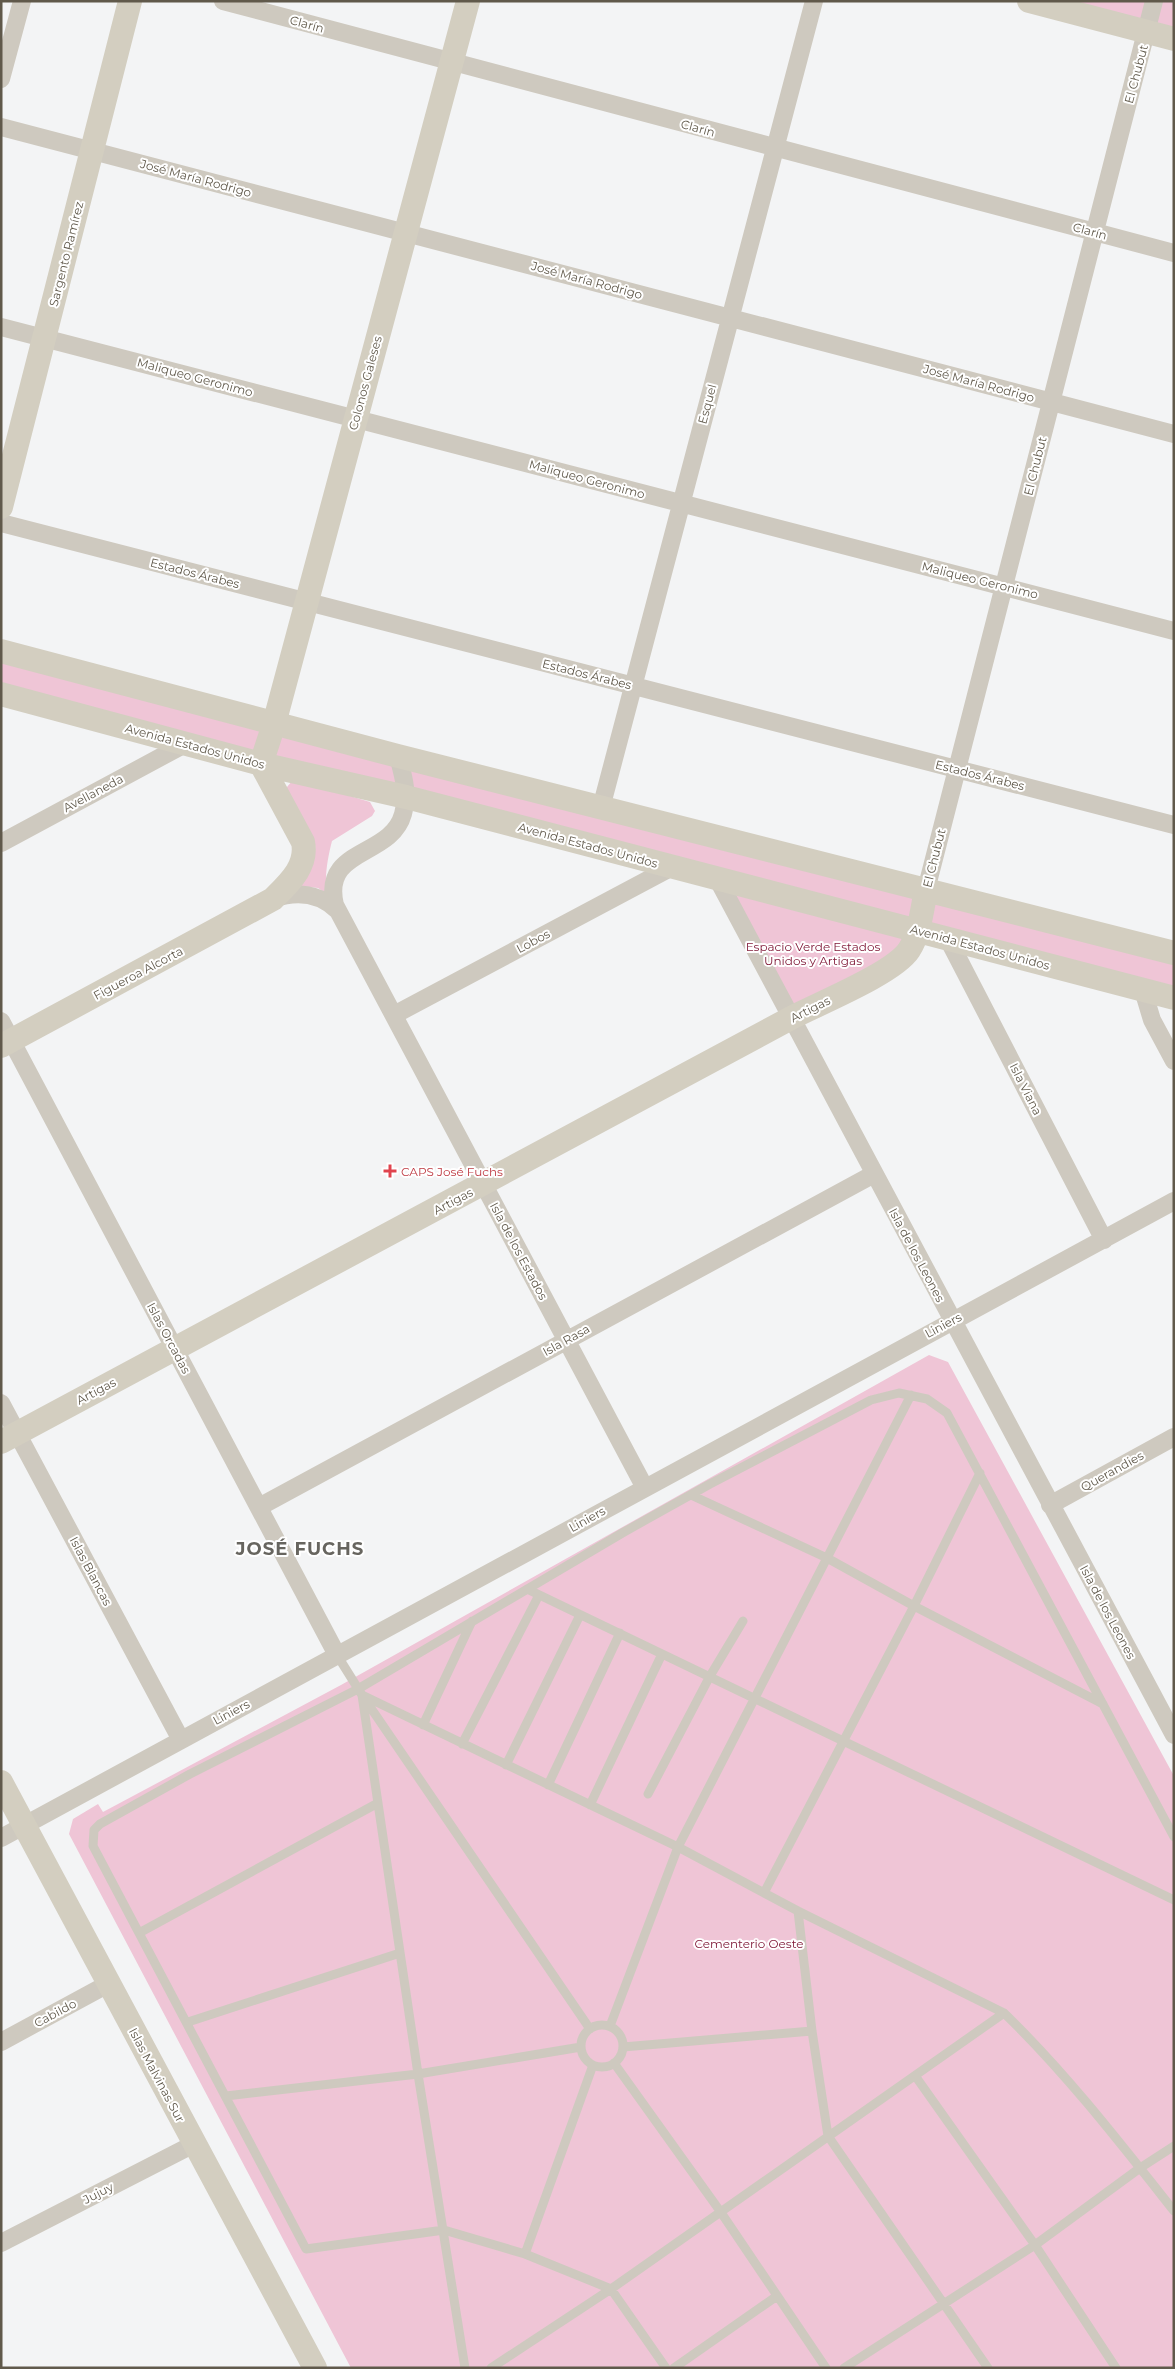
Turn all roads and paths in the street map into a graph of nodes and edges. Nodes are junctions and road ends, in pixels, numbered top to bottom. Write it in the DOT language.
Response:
graph roads {
  1 [pos="22,1"];
  2 [pos="130,1"];
  3 [pos="223,1"];
  4 [pos="468,1"];
  5 [pos="814,1"];
  6 [pos="1029,1"];
  7 [pos="1154,1"];
  8 [pos="1147,32"];
  9 [pos="1174,39"];
  10 [pos="452,62"];
  11 [pos="1,79"];
  12 [pos="1,127"];
  13 [pos="775,148"];
  14 [pos="92,150"];
  15 [pos="406,232"];
  16 [pos="1094,232"];
  17 [pos="1174,253"];
  18 [pos="730,318"];
  19 [pos="1,327"];
  20 [pos="44,338"];
  21 [pos="1051,402"];
  22 [pos="356,419"];
  23 [pos="1174,434"];
  24 [pos="681,503"];
  25 [pos="1,507"];
  26 [pos="1,523"];
  27 [pos="1004,587"];
  28 [pos="307,602"];
  29 [pos="1174,631"];
  30 [pos="1,651"];
  31 [pos="633,686"];
  32 [pos="1,694"];
  33 [pos="274,724"];
  34 [pos="185,744"];
  35 [pos="398,756"];
  36 [pos="261,764"];
  37 [pos="957,769"];
  38 [pos="406,797"];
  39 [pos="601,808"];
  40 [pos="1174,825"];
  41 [pos="1,842"];
  42 [pos="672,867"];
  43 [pos="718,880"];
  44 [pos="926,890"];
  45 [pos="273,898"];
  46 [pos="337,910"];
  47 [pos="917,931"];
  48 [pos="948,939"];
  49 [pos="1174,953"];
  50 [pos="1143,990"];
  51 [pos="1174,998"];
  52 [pos="394,1015"];
  53 [pos="793,1018"];
  54 [pos="5,1036"];
  55 [pos="1174,1061"];
  56 [pos="874,1174"];
  57 [pos="484,1184"];
  58 [pos="1174,1201"];
  59 [pos="1104,1240"];
  60 [pos="951,1320"];
  61 [pos="566,1340"];
  62 [pos="175,1349"];
  63 [pos="911,1395"];
  64 [pos="1,1403"];
  65 [pos="9,1437"];
  66 [pos="1174,1437"];
  67 [pos="980,1473"];
  68 [pos="644,1488"];
  69 [pos="691,1495"];
  70 [pos="1050,1505"];
  71 [pos="259,1507"];
  72 [pos="827,1558"];
  73 [pos="527,1589"];
  74 [pos="539,1595"];
  75 [pos="914,1606"];
  76 [pos="580,1614"];
  77 [pos="472,1621"];
  78 [pos="744,1621"];
  79 [pos="620,1633"];
  80 [pos="662,1654"];
  81 [pos="338,1655"];
  82 [pos="710,1676"];
  83 [pos="360,1692"];
  84 [pos="755,1698"];
  85 [pos="1103,1704"];
  86 [pos="423,1725"];
  87 [pos="1174,1735"];
  88 [pos="181,1740"];
  89 [pos="844,1740"];
  90 [pos="462,1744"];
  91 [pos="506,1765"];
  92 [pos="1,1782"];
  93 [pos="548,1785"];
  94 [pos="648,1794"];
  95 [pos="378,1803"];
  96 [pos="590,1805"];
  97 [pos="24,1825"];
  98 [pos="1174,1837"];
  99 [pos="1,1838"];
  100 [pos="678,1847"];
  101 [pos="764,1893"];
  102 [pos="1174,1900"];
  103 [pos="798,1911"];
  104 [pos="139,1933"];
  105 [pos="400,1953"];
  106 [pos="108,1984"];
  107 [pos="1004,2013"];
  108 [pos="188,2022"];
  109 [pos="610,2026"];
  110 [pos="590,2029"];
  111 [pos="812,2031"];
  112 [pos="1,2042"];
  113 [pos="581,2047"];
  114 [pos="623,2047"];
  115 [pos="614,2063"];
  116 [pos="593,2065"];
  117 [pos="418,2074"];
  118 [pos="916,2077"];
  119 [pos="226,2096"];
  120 [pos="828,2136"];
  121 [pos="194,2144"];
  122 [pos="1174,2146"];
  123 [pos="1140,2168"];
  124 [pos="720,2211"];
  125 [pos="1174,2211"];
  126 [pos="444,2230"];
  127 [pos="1,2243"];
  128 [pos="1035,2245"];
  129 [pos="525,2254"];
  130 [pos="611,2289"];
  131 [pos="778,2296"];
  132 [pos="944,2304"];
  133 [pos="315,2368"];
  134 [pos="465,2368"];
  135 [pos="491,2368"];
  136 [pos="666,2368"];
  137 [pos="674,2368"];
  138 [pos="826,2368"];
  139 [pos="844,2368"];
  140 [pos="988,2368"];
  141 [pos="1116,2368"];
  1 -- 11 [label="street"];
  2 -- 14 [label="street, Sargento Ramírez"];
  3 -- 10 [label="street, Clarín"];
  4 -- 10 [label="street, Colonos Galeses"];
  5 -- 13 [label="street, Esquel"];
  6 -- 8 [label="street"];
  7 -- 8 [label="street, El Chubut"];
  8 -- 9 [label="street"];
  8 -- 16 [label="street, El Chubut"];
  10 -- 13 [label="street, Clarín"];
  10 -- 15 [label="street, Colonos Galeses"];
  12 -- 14 [label="street, José María Rodrigo"];
  13 -- 16 [label="street, Clarín"];
  13 -- 18 [label="street, Esquel"];
  14 -- 15 [label="street, José María Rodrigo"];
  14 -- 20 [label="street, Sargento Ramírez"];
  15 -- 18 [label="street, José María Rodrigo"];
  15 -- 22 [label="street, Colonos Galeses"];
  16 -- 17 [label="street, Clarín"];
  16 -- 21 [label="street, El Chubut"];
  18 -- 21 [label="street, José María Rodrigo"];
  18 -- 24 [label="street, Esquel"];
  19 -- 20 [label="street, Maliqueo Geronimo"];
  20 -- 22 [label="street, Maliqueo Geronimo"];
  20 -- 25 [label="street, Sargento Ramírez"];
  21 -- 23 [label="street, José María Rodrigo"];
  21 -- 27 [label="street, El Chubut"];
  22 -- 24 [label="street, Maliqueo Geronimo"];
  22 -- 28 [label="street, Colonos Galeses"];
  24 -- 27 [label="street, Maliqueo Geronimo"];
  24 -- 31 [label="street, Esquel"];
  26 -- 28 [label="street, Estados Árabes"];
  27 -- 29 [label="street, Maliqueo Geronimo"];
  27 -- 37 [label="street, El Chubut"];
  28 -- 31 [label="street, Estados Árabes"];
  28 -- 33 [label="street, Colonos Galeses"];
  30 -- 33 [label="street"];
  31 -- 37 [label="street, Estados Árabes"];
  31 -- 39 [label="street, Esquel"];
  32 -- 34 [label="street, Avenida Estados Unidos"];
  33 -- 35 [label="street"];
  33 -- 36 [label="street, Colonos Galeses"];
  34 -- 36 [label="street, Avenida Estados Unidos"];
  34 -- 41 [label="street, Avellaneda"];
  35 -- 38 [label="street"];
  35 -- 39 [label="street"];
  36 -- 38 [label="street, Avenida Estados Unidos"];
  36 -- 45 [label="street"];
  37 -- 40 [label="street, Estados Árabes"];
  37 -- 44 [label="street, El Chubut"];
  38 -- 42 [label="street, Avenida Estados Unidos"];
  38 -- 46 [label="street, Isla de los Estados"];
  39 -- 44 [label="street"];
  42 -- 43 [label="street, Avenida Estados Unidos"];
  42 -- 52 [label="street, Lobos"];
  43 -- 47 [label="street, Avenida Estados Unidos"];
  43 -- 53 [label="street, Isla de los Leones"];
  44 -- 47 [label="street, El Chubut"];
  44 -- 49 [label="street"];
  45 -- 46 [label="street"];
  45 -- 54 [label="street, Figueroa Alcorta"];
  46 -- 52 [label="street, Isla de los Estados"];
  47 -- 48 [label="street, Avenida Estados Unidos"];
  47 -- 53 [label="street, Artigas"];
  48 -- 50 [label="street, Avenida Estados Unidos"];
  48 -- 59 [label="street, Isla Viana"];
  50 -- 51 [label="street, Avenida Estados Unidos"];
  50 -- 55 [label="street"];
  52 -- 57 [label="street, Isla de los Estados"];
  53 -- 56 [label="street, Isla de los Leones"];
  53 -- 57 [label="street, Artigas"];
  54 -- 62 [label="street, Islas Orcadas"];
  56 -- 60 [label="street, Isla de los Leones"];
  56 -- 61 [label="street, Isla Rasa"];
  57 -- 61 [label="street, Isla de los Estados"];
  57 -- 62 [label="street, Artigas"];
  58 -- 59 [label="street, Liniers"];
  59 -- 60 [label="street, Liniers"];
  60 -- 68 [label="street, Liniers"];
  60 -- 70 [label="street, Isla de los Leones"];
  61 -- 68 [label="street, Isla de los Estados"];
  61 -- 71 [label="street, Isla Rasa"];
  62 -- 65 [label="street, Artigas"];
  62 -- 71 [label="street, Islas Orcadas"];
  63 -- 67 [label="lane"];
  63 -- 69 [label="lane"];
  63 -- 72 [label="lane"];
  64 -- 65 [label="street, Islas Blancas"];
  65 -- 88 [label="street, Islas Blancas"];
  66 -- 70 [label="street, Querandies"];
  67 -- 75 [label="lane"];
  67 -- 85 [label="lane"];
  68 -- 81 [label="street, Liniers"];
  69 -- 72 [label="lane"];
  69 -- 73 [label="lane"];
  70 -- 87 [label="street, Isla de los Leones"];
  71 -- 81 [label="street, Islas Orcadas"];
  72 -- 75 [label="lane"];
  72 -- 84 [label="lane"];
  73 -- 74 [label="lane"];
  73 -- 77 [label="lane"];
  74 -- 76 [label="lane"];
  74 -- 90 [label="lane"];
  75 -- 85 [label="lane"];
  75 -- 89 [label="lane"];
  76 -- 79 [label="lane"];
  76 -- 91 [label="lane"];
  77 -- 83 [label="lane"];
  77 -- 86 [label="lane"];
  78 -- 82 [label="lane"];
  79 -- 80 [label="lane"];
  79 -- 93 [label="lane"];
  80 -- 82 [label="lane"];
  80 -- 96 [label="lane"];
  81 -- 83 [label="lane"];
  81 -- 88 [label="street, Liniers"];
  82 -- 84 [label="lane"];
  82 -- 94 [label="lane"];
  83 -- 86 [label="lane"];
  83 -- 95 [label="lane"];
  83 -- 104 [label="lane"];
  83 -- 110 [label="lane"];
  84 -- 89 [label="lane"];
  84 -- 100 [label="lane"];
  85 -- 98 [label="lane"];
  86 -- 90 [label="lane"];
  88 -- 97 [label="street, Liniers"];
  89 -- 101 [label="lane"];
  89 -- 102 [label="lane"];
  90 -- 91 [label="lane"];
  91 -- 93 [label="lane"];
  92 -- 97 [label="street, Islas Malvinas Sur"];
  93 -- 96 [label="lane"];
  95 -- 104 [label="lane"];
  95 -- 105 [label="lane"];
  96 -- 100 [label="lane"];
  97 -- 99 [label="street, Liniers"];
  97 -- 106 [label="street, Islas Malvinas Sur"];
  100 -- 101 [label="lane"];
  100 -- 109 [label="lane"];
  101 -- 103 [label="lane"];
  103 -- 107 [label="lane"];
  103 -- 111 [label="lane"];
  104 -- 108 [label="lane"];
  105 -- 108 [label="lane"];
  105 -- 117 [label="lane"];
  106 -- 112 [label="street, Cabildo"];
  106 -- 121 [label="street, Islas Malvinas Sur"];
  107 -- 118 [label="lane"];
  107 -- 123 [label="lane"];
  108 -- 119 [label="lane"];
  109 -- 110 [label="lane"];
  109 -- 114 [label="lane"];
  110 -- 113 [label="lane"];
  111 -- 114 [label="lane"];
  111 -- 120 [label="lane"];
  113 -- 116 [label="lane"];
  113 -- 117 [label="lane"];
  114 -- 115 [label="lane"];
  115 -- 116 [label="lane"];
  115 -- 124 [label="lane"];
  116 -- 129 [label="lane"];
  117 -- 119 [label="lane"];
  117 -- 126 [label="lane"];
  118 -- 120 [label="lane"];
  118 -- 128 [label="lane"];
  119 -- 126 [label="lane"];
  120 -- 124 [label="lane"];
  120 -- 132 [label="lane"];
  121 -- 127 [label="street, Jujuy"];
  121 -- 133 [label="street, Islas Malvinas Sur"];
  122 -- 123 [label="lane"];
  123 -- 125 [label="lane"];
  123 -- 128 [label="lane"];
  124 -- 130 [label="lane"];
  124 -- 131 [label="lane"];
  126 -- 129 [label="lane"];
  126 -- 134 [label="lane"];
  128 -- 132 [label="lane"];
  128 -- 141 [label="lane"];
  129 -- 130 [label="lane"];
  130 -- 135 [label="lane"];
  130 -- 136 [label="lane"];
  131 -- 137 [label="lane"];
  131 -- 138 [label="lane"];
  132 -- 139 [label="lane"];
  132 -- 140 [label="lane"];
}
